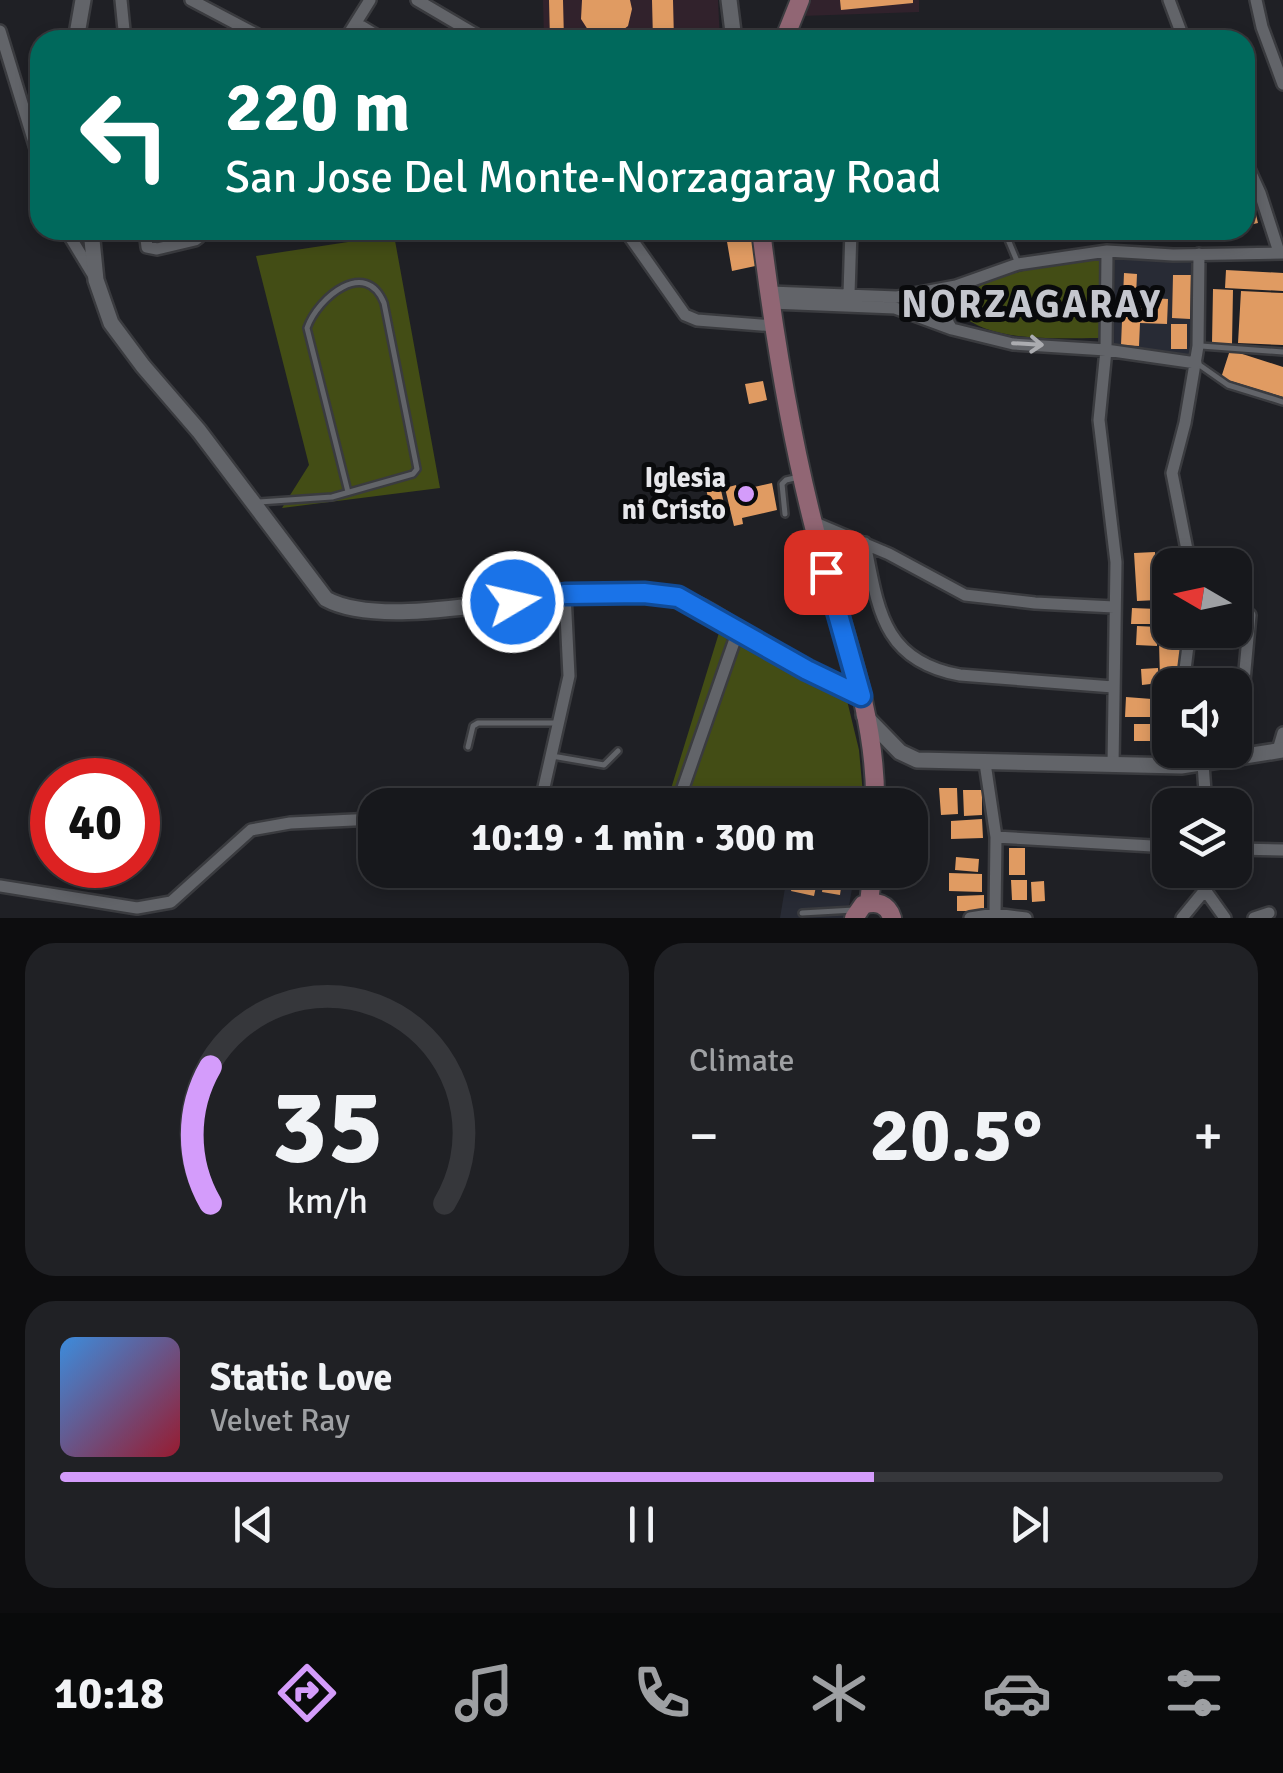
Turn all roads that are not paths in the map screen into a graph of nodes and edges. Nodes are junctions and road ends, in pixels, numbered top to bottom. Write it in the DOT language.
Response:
graph roads {
  1 [pos="83,0"];
  2 [pos="121,0"];
  3 [pos="191,0"];
  4 [pos="224,0"];
  5 [pos="370,0"];
  6 [pos="417,0"];
  7 [pos="728,0"];
  8 [pos="800,0"];
  9 [pos="1168,0"];
  10 [pos="1256,0"];
  11 [pos="224,15"];
  12 [pos="356,23"];
  13 [pos="78,30"];
  14 [pos="124,30"];
  15 [pos="247,30"];
  16 [pos="351,30"];
  17 [pos="368,30"];
  18 [pos="468,30"];
  19 [pos="732,30"];
  20 [pos="788,30"];
  21 [pos="1180,30"];
  22 [pos="0,31"];
  23 [pos="1283,84"];
  24 [pos="30,129"];
  25 [pos="1255,182"];
  26 [pos="72,240"];
  27 [pos="92,240"];
  28 [pos="146,240"];
  29 [pos="195,240"];
  30 [pos="632,240"];
  31 [pos="762,240"];
  32 [pos="852,240"];
  33 [pos="1008,240"];
  34 [pos="1108,251"];
  35 [pos="1281,252"];
  36 [pos="1199,254"];
  37 [pos="1018,264"];
  38 [pos="96,280"];
  39 [pos="956,286"];
  40 [pos="849,294"];
  41 [pos="770,298"];
  42 [pos="775,326"];
  43 [pos="952,330"];
  44 [pos="1198,346"];
  45 [pos="1106,350"];
  46 [pos="1283,352"];
  47 [pos="1196,363"];
  48 [pos="1283,402"];
  49 [pos="802,477"];
  50 [pos="348,492"];
  51 [pos="254,502"];
  52 [pos="785,514"];
  53 [pos="813,522"];
  54 [pos="865,543"];
  55 [pos="1187,548"];
  56 [pos="565,594"];
  57 [pos="1114,606"];
  58 [pos="745,635"];
  59 [pos="1113,686"];
  60 [pos="861,696"];
  61 [pos="864,715"];
  62 [pos="560,723"];
  63 [pos="1283,732"];
  64 [pos="468,747"];
  65 [pos="1281,750"];
  66 [pos="618,751"];
  67 [pos="1252,755"];
  68 [pos="552,756"];
  69 [pos="1152,761"];
  70 [pos="986,763"];
  71 [pos="1112,766"];
  72 [pos="544,788"];
  73 [pos="683,788"];
  74 [pos="874,788"];
  75 [pos="358,820"];
  76 [pos="996,837"];
  77 [pos="1152,846"];
  78 [pos="1252,849"];
  79 [pos="1283,850"];
  80 [pos="0,886"];
  81 [pos="1205,890"];
  82 [pos="860,910"];
  83 [pos="802,913"];
  84 [pos="1269,913"];
  85 [pos="995,914"];
  86 [pos="892,918"];
  87 [pos="970,918"];
  88 [pos="1026,918"];
  89 [pos="1182,918"];
  90 [pos="1225,918"];
  91 [pos="1254,918"];
  1 -- 13 [label="street"];
  2 -- 14 [label="street"];
  3 -- 11 [label="street"];
  4 -- 11 [label="street"];
  5 -- 12 [label="street"];
  6 -- 18 [label="street"];
  7 -- 19 [label="street"];
  8 -- 20 [label="main road"];
  9 -- 21 [label="street"];
  10 -- 23 [label="street"];
  11 -- 15 [label="street"];
  12 -- 16 [label="street"];
  12 -- 17 [label="street"];
  22 -- 24 [label="street"];
  25 -- 35 [label="street"];
  26 -- 38 [label="street"];
  27 -- 38 [label="street"];
  28 -- 29 [label="street"];
  30 -- 42 [label="street"];
  31 -- 41 [label="main road"];
  32 -- 40 [label="street"];
  33 -- 37 [label="lane"];
  34 -- 36 [label="street"];
  34 -- 37 [label="street"];
  34 -- 45 [label="street"];
  35 -- 36 [label="street"];
  36 -- 44 [label="street"];
  37 -- 39 [label="street"];
  38 -- 51 [label="street"];
  39 -- 40 [label="street"];
  39 -- 43 [label="street"];
  40 -- 41 [label="street"];
  41 -- 42 [label="main road"];
  41 -- 43 [label="street"];
  42 -- 49 [label="main road"];
  43 -- 45 [label="street, one-way"];
  44 -- 46 [label="lane"];
  44 -- 47 [label="street"];
  45 -- 47 [label="street"];
  45 -- 57 [label="street"];
  47 -- 48 [label="lane"];
  47 -- 55 [label="street"];
  49 -- 52 [label="lane"];
  49 -- 53 [label="main road"];
  50 -- 50 [label="lane"];
  50 -- 51 [label="lane"];
  51 -- 56 [label="street"];
  53 -- 54 [label="street"];
  53 -- 60 [label="main road"];
  54 -- 57 [label="street"];
  54 -- 59 [label="street"];
  56 -- 58 [label="street"];
  56 -- 62 [label="street"];
  57 -- 59 [label="street"];
  58 -- 60 [label="street"];
  58 -- 73 [label="street"];
  59 -- 71 [label="street"];
  60 -- 61 [label="main road"];
  61 -- 70 [label="street"];
  61 -- 74 [label="main road"];
  62 -- 64 [label="lane"];
  62 -- 68 [label="street"];
  63 -- 65 [label="street"];
  65 -- 67 [label="street"];
  66 -- 68 [label="lane"];
  68 -- 72 [label="street"];
  69 -- 71 [label="street"];
  70 -- 71 [label="street"];
  70 -- 76 [label="street"];
  75 -- 80 [label="street"];
  76 -- 77 [label="street"];
  76 -- 85 [label="street"];
  78 -- 79 [label="street"];
  81 -- 89 [label="street"];
  81 -- 90 [label="street"];
  82 -- 83 [label="lane"];
  82 -- 86 [label="main road"];
  84 -- 91 [label="street"];
  85 -- 87 [label="street"];
  85 -- 88 [label="street"];
}
